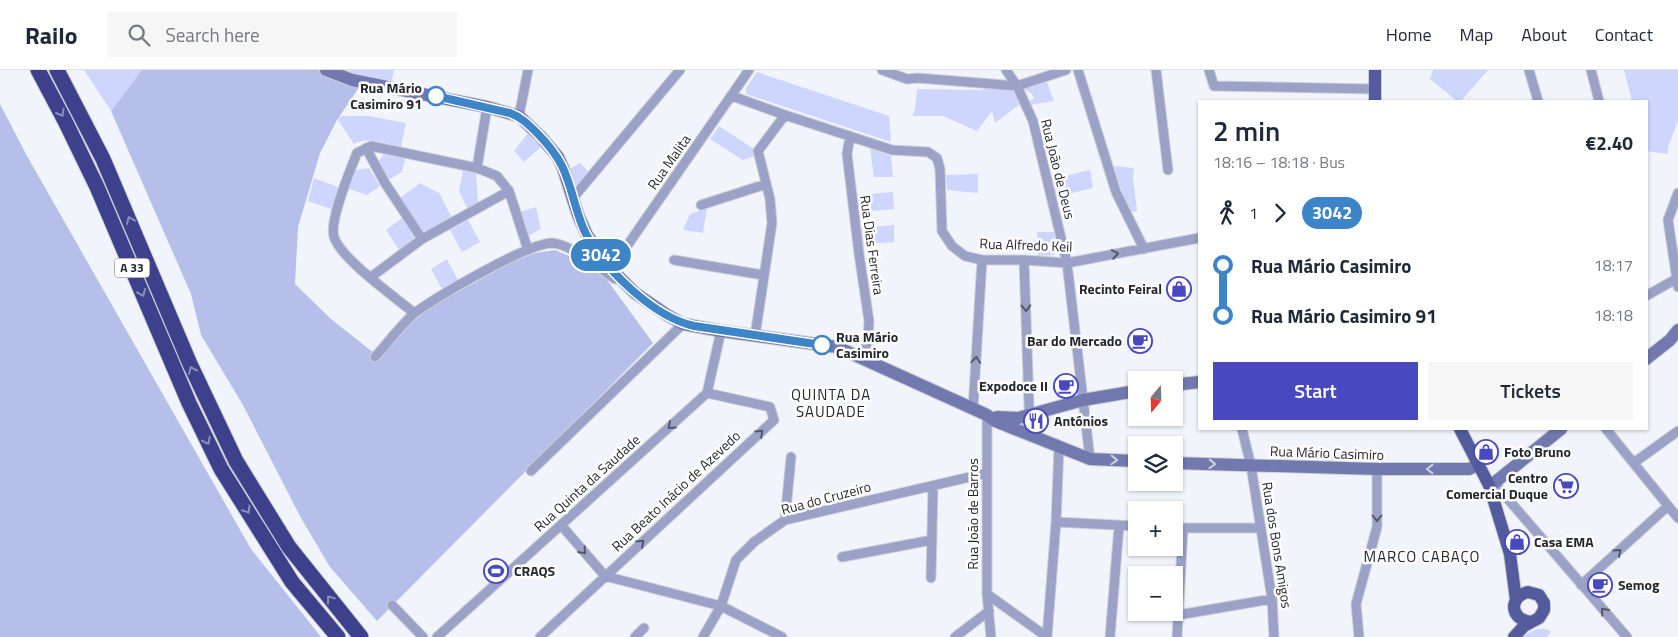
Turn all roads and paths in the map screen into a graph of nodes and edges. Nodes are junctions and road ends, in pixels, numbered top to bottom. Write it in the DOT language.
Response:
graph roads {
  1 [pos="38,70"];
  2 [pos="56,70"];
  3 [pos="326,70"];
  4 [pos="528,70"];
  5 [pos="680,70"];
  6 [pos="750,70"];
  7 [pos="882,70"];
  8 [pos="1006,70"];
  9 [pos="1066,70"];
  10 [pos="1078,70"];
  11 [pos="1156,70"];
  12 [pos="1209,70"];
  13 [pos="1375,70"];
  14 [pos="1529,70"];
  15 [pos="1591,70"];
  16 [pos="918,74"];
  17 [pos="1017,86"];
  18 [pos="1375,95"];
  19 [pos="732,96"];
  20 [pos="1538,100"];
  21 [pos="1598,100"];
  22 [pos="487,107"];
  23 [pos="785,115"];
  24 [pos="519,116"];
  25 [pos="850,136"];
  26 [pos="366,148"];
  27 [pos="477,168"];
  28 [pos="1168,170"];
  29 [pos="766,184"];
  30 [pos="509,190"];
  31 [pos="1678,193"];
  32 [pos="573,198"];
  33 [pos="701,205"];
  34 [pos="1198,238"];
  35 [pos="422,239"];
  36 [pos="1144,249"];
  37 [pos="528,250"];
  38 [pos="674,260"];
  39 [pos="982,260"];
  40 [pos="1024,260"];
  41 [pos="1067,263"];
  42 [pos="612,269"];
  43 [pos="763,275"];
  44 [pos="371,277"];
  45 [pos="1677,283"];
  46 [pos="626,286"];
  47 [pos="1648,295"];
  48 [pos="414,313"];
  49 [pos="683,324"];
  50 [pos="721,331"];
  51 [pos="1676,334"];
  52 [pos="755,336"];
  53 [pos="1648,357"];
  54 [pos="375,358"];
  55 [pos="862,358"];
  56 [pos="1198,382"];
  57 [pos="1183,385"];
  58 [pos="1128,392"];
  59 [pos="707,393"];
  60 [pos="1083,400"];
  61 [pos="973,409"];
  62 [pos="987,415"];
  63 [pos="1030,415"];
  64 [pos="1242,430"];
  65 [pos="1460,430"];
  66 [pos="1560,430"];
  67 [pos="1607,430"];
  68 [pos="1678,431"];
  69 [pos="1030,435"];
  70 [pos="1059,447"];
  71 [pos="791,456"];
  72 [pos="1090,459"];
  73 [pos="1128,461"];
  74 [pos="1183,462"];
  75 [pos="1635,462"];
  76 [pos="1251,466"];
  77 [pos="1478,466"];
  78 [pos="1377,469"];
  79 [pos="531,472"];
  80 [pos="987,472"];
  81 [pos="933,486"];
  82 [pos="1495,487"];
  83 [pos="1668,506"];
  84 [pos="1678,518"];
  85 [pos="785,520"];
  86 [pos="1056,522"];
  87 [pos="560,526"];
  88 [pos="1119,526"];
  89 [pos="1128,526"];
  90 [pos="1261,528"];
  91 [pos="1183,529"];
  92 [pos="932,540"];
  93 [pos="842,557"];
  94 [pos="1512,563"];
  95 [pos="605,576"];
  96 [pos="931,578"];
  97 [pos="1581,585"];
  98 [pos="1532,592"];
  99 [pos="987,594"];
  100 [pos="1272,598"];
  101 [pos="392,605"];
  102 [pos="721,606"];
  103 [pos="1515,606"];
  104 [pos="989,612"];
  105 [pos="1183,614"];
  106 [pos="1178,621"];
  107 [pos="1531,622"];
  108 [pos="644,628"];
  109 [pos="964,634"];
  110 [pos="338,637"];
  111 [pos="361,637"];
  112 [pos="423,637"];
  113 [pos="437,637"];
  114 [pos="540,637"];
  115 [pos="635,637"];
  116 [pos="703,637"];
  117 [pos="782,637"];
  118 [pos="955,637"];
  119 [pos="992,637"];
  120 [pos="1047,637"];
  121 [pos="1110,637"];
  122 [pos="1177,637"];
  123 [pos="1274,637"];
  124 [pos="1359,637"];
  125 [pos="1508,637"];
  126 [pos="1514,637"];
  127 [pos="1626,637"];
  1 -- 110 [label="highway, A 33, one-way"];
  111 -- 2 [label="highway, A 33, one-way"];
  3 -- 22 [label="street"];
  4 -- 24 [label="street"];
  5 -- 32 [label="street"];
  6 -- 19 [label="street, Rua Malita"];
  7 -- 16 [label="street"];
  8 -- 17 [label="street, Rua João de Deus"];
  9 -- 17 [label="street"];
  10 -- 36 [label="street"];
  11 -- 28 [label="street"];
  12 -- 18 [label="street"];
  13 -- 18 [label="main road"];
  14 -- 20 [label="street"];
  15 -- 21 [label="street"];
  16 -- 17 [label="street"];
  17 -- 41 [label="street, Rua João de Deus"];
  19 -- 23 [label="street, Rua Alfredo Keil"];
  19 -- 42 [label="street, Rua Malita"];
  22 -- 24 [label="street"];
  22 -- 27 [label="street"];
  23 -- 25 [label="street, Rua Alfredo Keil"];
  23 -- 29 [label="street"];
  24 -- 32 [label="street"];
  25 -- 39 [label="street, Rua Alfredo Keil"];
  25 -- 55 [label="street, Rua Dias Ferreira"];
  26 -- 27 [label="street"];
  26 -- 35 [label="street"];
  26 -- 44 [label="street"];
  27 -- 30 [label="street"];
  29 -- 33 [label="street"];
  29 -- 43 [label="street"];
  30 -- 35 [label="street"];
  30 -- 37 [label="street"];
  31 -- 45 [label="street"];
  32 -- 42 [label="street"];
  34 -- 36 [label="street, Rua Alfredo Keil"];
  35 -- 44 [label="street"];
  41 -- 36 [label="street, Rua Alfredo Keil, one-way"];
  37 -- 46 [label="street"];
  37 -- 48 [label="street"];
  38 -- 43 [label="street"];
  39 -- 40 [label="street, Rua Alfredo Keil"];
  61 -- 39 [label="street, one-way"];
  40 -- 41 [label="street, Rua Alfredo Keil"];
  40 -- 63 [label="street, one-way"];
  41 -- 60 [label="street, Rua João de Deus"];
  42 -- 46 [label="street"];
  43 -- 52 [label="street"];
  44 -- 48 [label="street"];
  45 -- 47 [label="street"];
  46 -- 49 [label="street"];
  48 -- 54 [label="street"];
  49 -- 50 [label="street"];
  49 -- 79 [label="street"];
  50 -- 52 [label="street"];
  50 -- 59 [label="street"];
  51 -- 53 [label="street"];
  52 -- 55 [label="street"];
  55 -- 61 [label="street"];
  56 -- 57 [label="street"];
  58 -- 60 [label="street"];
  59 -- 87 [label="street, Rua Quinta da Saudade, one-way"];
  95 -- 59 [label="street, Rua Beato Inácio de Azevedo, one-way"];
  60 -- 63 [label="street"];
  60 -- 72 [label="street, Rua João de Deus"];
  61 -- 62 [label="street"];
  62 -- 63 [label="street"];
  62 -- 69 [label="street"];
  62 -- 80 [label="street, Rua João de Barros"];
  63 -- 69 [label="street"];
  64 -- 76 [label="street, Rua dos Bons Amigos"];
  65 -- 77 [label="main road"];
  66 -- 82 [label="street"];
  67 -- 75 [label="street"];
  68 -- 75 [label="street"];
  69 -- 70 [label="street"];
  70 -- 72 [label="street"];
  70 -- 86 [label="street"];
  71 -- 85 [label="street"];
  72 -- 73 [label="street, one-way"];
  74 -- 76 [label="street, Rua Mário Casimiro, one-way"];
  75 -- 83 [label="street"];
  76 -- 78 [label="street, Rua Mário Casimiro"];
  76 -- 90 [label="street, Rua dos Bons Amigos"];
  77 -- 78 [label="street, Rua Mário Casimiro, one-way"];
  77 -- 82 [label="main road"];
  78 -- 124 [label="street, one-way"];
  80 -- 81 [label="street, Rua do Cruzeiro"];
  80 -- 99 [label="street, Rua João de Barros"];
  81 -- 85 [label="street, Rua do Cruzeiro"];
  81 -- 92 [label="street"];
  82 -- 94 [label="main road"];
  82 -- 97 [label="street"];
  83 -- 84 [label="street"];
  97 -- 83 [label="street, one-way"];
  85 -- 102 [label="street, Rua do Cruzeiro"];
  86 -- 88 [label="street"];
  86 -- 120 [label="street"];
  87 -- 95 [label="street, one-way"];
  87 -- 113 [label="street, Rua Quinta da Saudade"];
  88 -- 89 [label="street"];
  88 -- 121 [label="street"];
  90 -- 91 [label="street"];
  90 -- 100 [label="street, Rua dos Bons Amigos"];
  92 -- 93 [label="street"];
  92 -- 96 [label="street"];
  94 -- 98 [label="main road"];
  94 -- 103 [label="main road"];
  95 -- 102 [label="street"];
  95 -- 114 [label="street, Rua Beato Inácio de Azevedo"];
  127 -- 97 [label="street, one-way"];
  98 -- 103 [label="main road"];
  98 -- 107 [label="main road"];
  99 -- 104 [label="street, Rua João de Barros"];
  99 -- 120 [label="street"];
  100 -- 105 [label="street"];
  100 -- 123 [label="street, Rua dos Bons Amigos"];
  101 -- 112 [label="street"];
  102 -- 116 [label="street, Rua do Cruzeiro"];
  102 -- 117 [label="street"];
  103 -- 107 [label="main road"];
  103 -- 125 [label="main road"];
  104 -- 109 [label="street"];
  104 -- 119 [label="street, Rua João de Barros"];
  106 -- 122 [label="street"];
  107 -- 126 [label="main road"];
  108 -- 115 [label="street"];
  109 -- 118 [label="street"];
}
